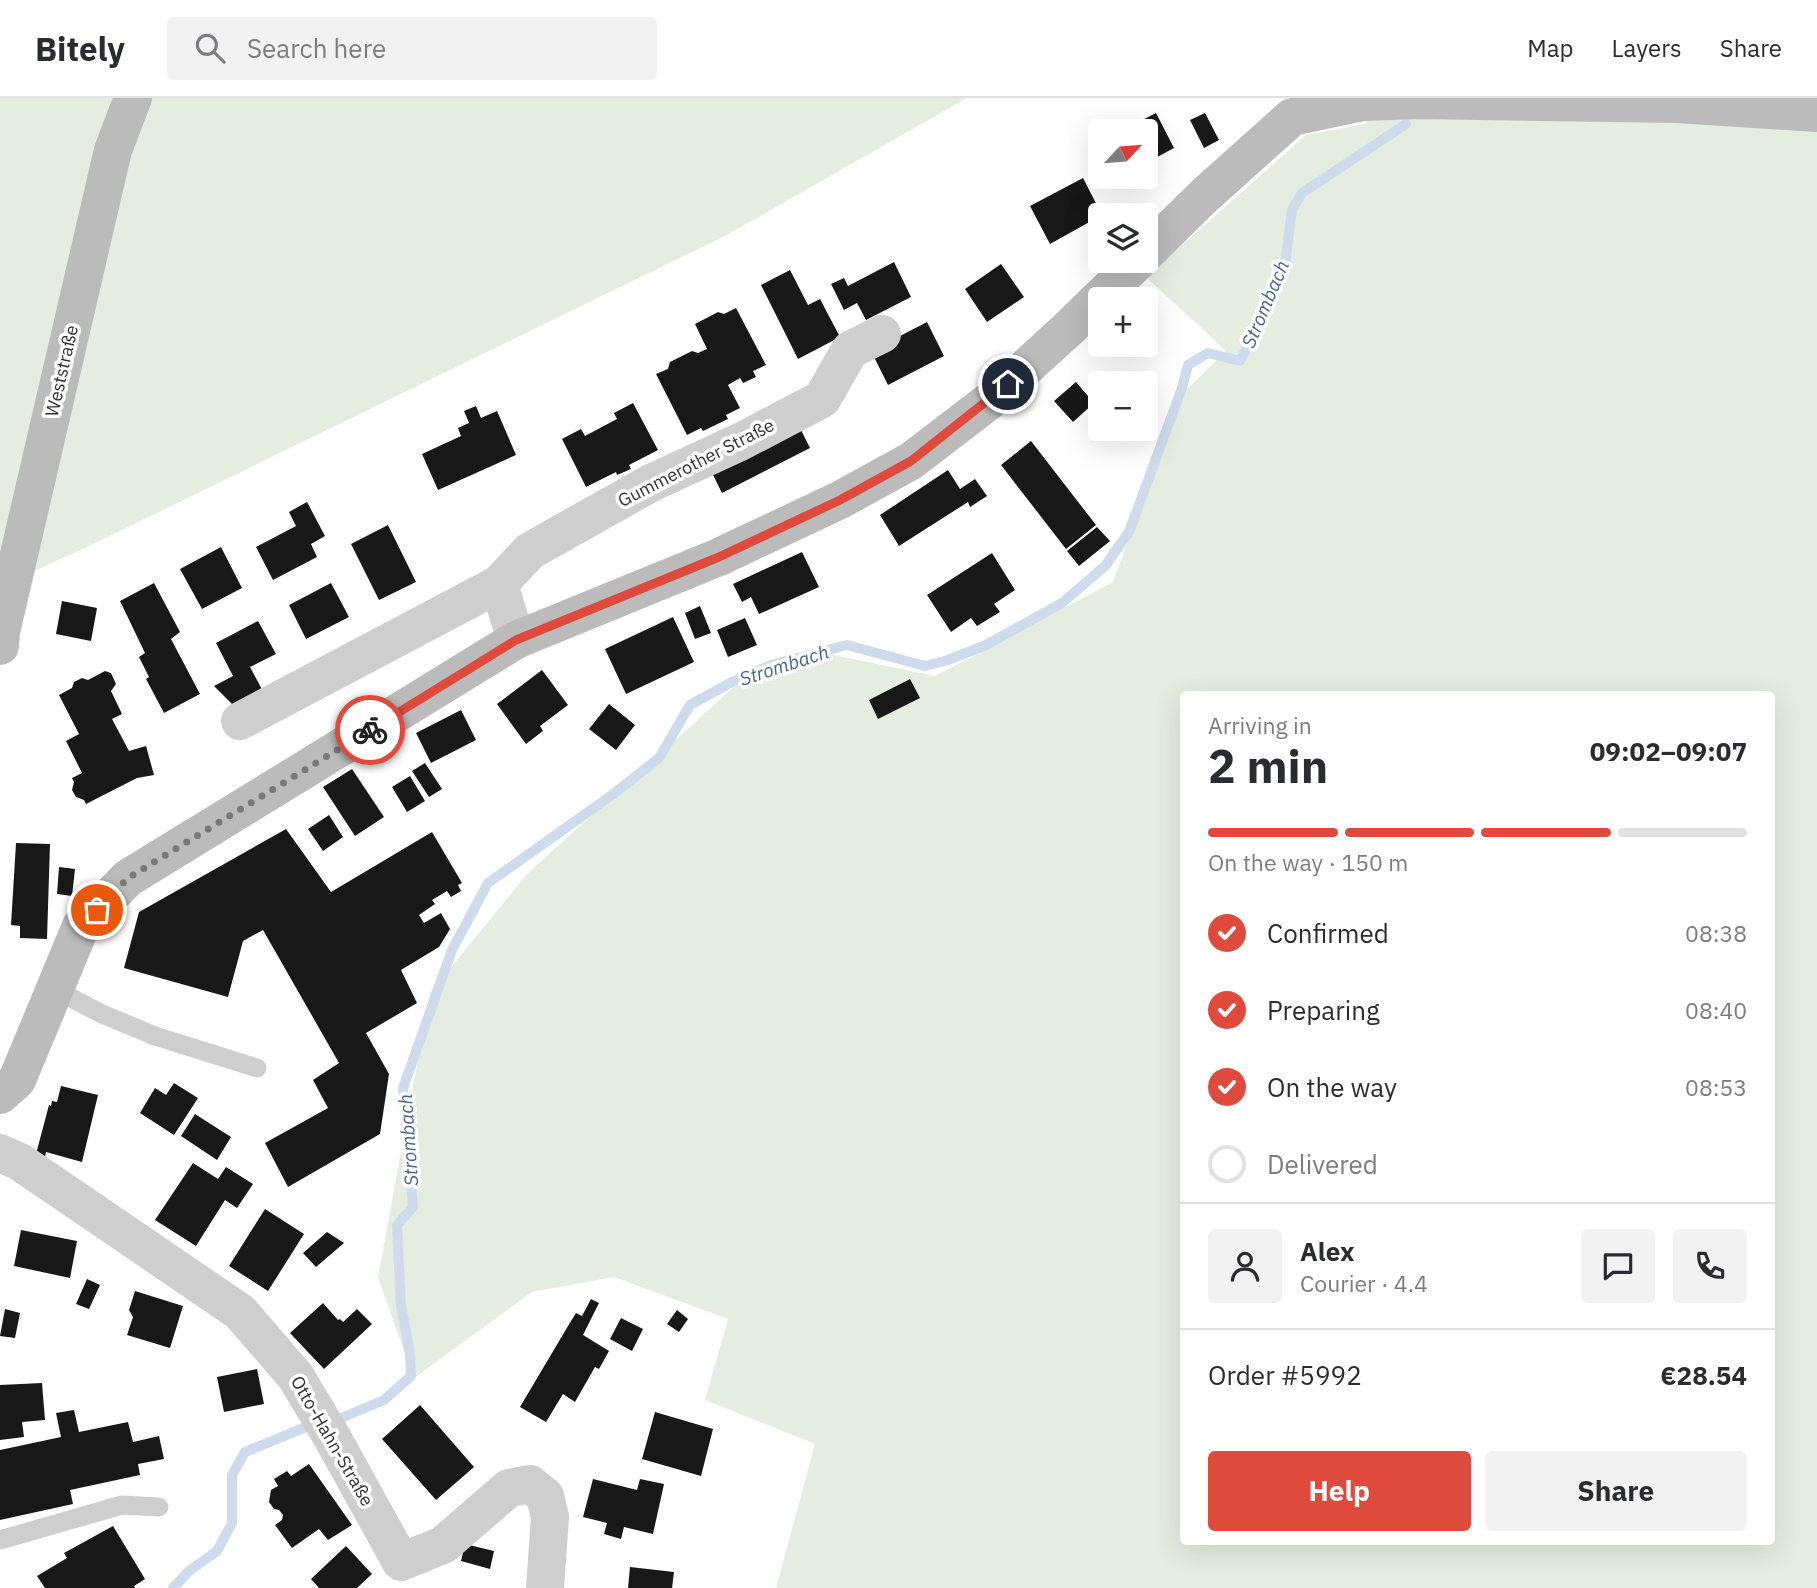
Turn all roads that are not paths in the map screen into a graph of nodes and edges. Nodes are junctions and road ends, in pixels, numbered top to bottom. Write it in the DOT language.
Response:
graph roads {
  1 [pos="133,98"];
  2 [pos="1817,113"];
  3 [pos="1158,241"];
  4 [pos="1126,273"];
  5 [pos="882,334"];
  6 [pos="499,584"];
  7 [pos="516,640"];
  8 [pos="0,646"];
  9 [pos="240,721"];
  10 [pos="54,989"];
  11 [pos="257,1068"];
  12 [pos="0,1095"];
  13 [pos="0,1153"];
  14 [pos="159,1507"];
  15 [pos="0,1539"];
  16 [pos="397,1575"];
  17 [pos="545,1588"];
  1 -- 8 [label="street, Weststraße"];
  2 -- 3 [label="street"];
  4 -- 7 [label="street"];
  5 -- 6 [label="street, Gummerother Straße"];
  6 -- 7 [label="street"];
  6 -- 9 [label="street, Gummerother Straße"];
  7 -- 10 [label="street"];
  10 -- 11 [label="lane"];
  10 -- 12 [label="street"];
  13 -- 16 [label="street, Otto-Hahn-Straße"];
  14 -- 15 [label="lane"];
  16 -- 17 [label="street, Otto-Hahn-Straße"];
}
